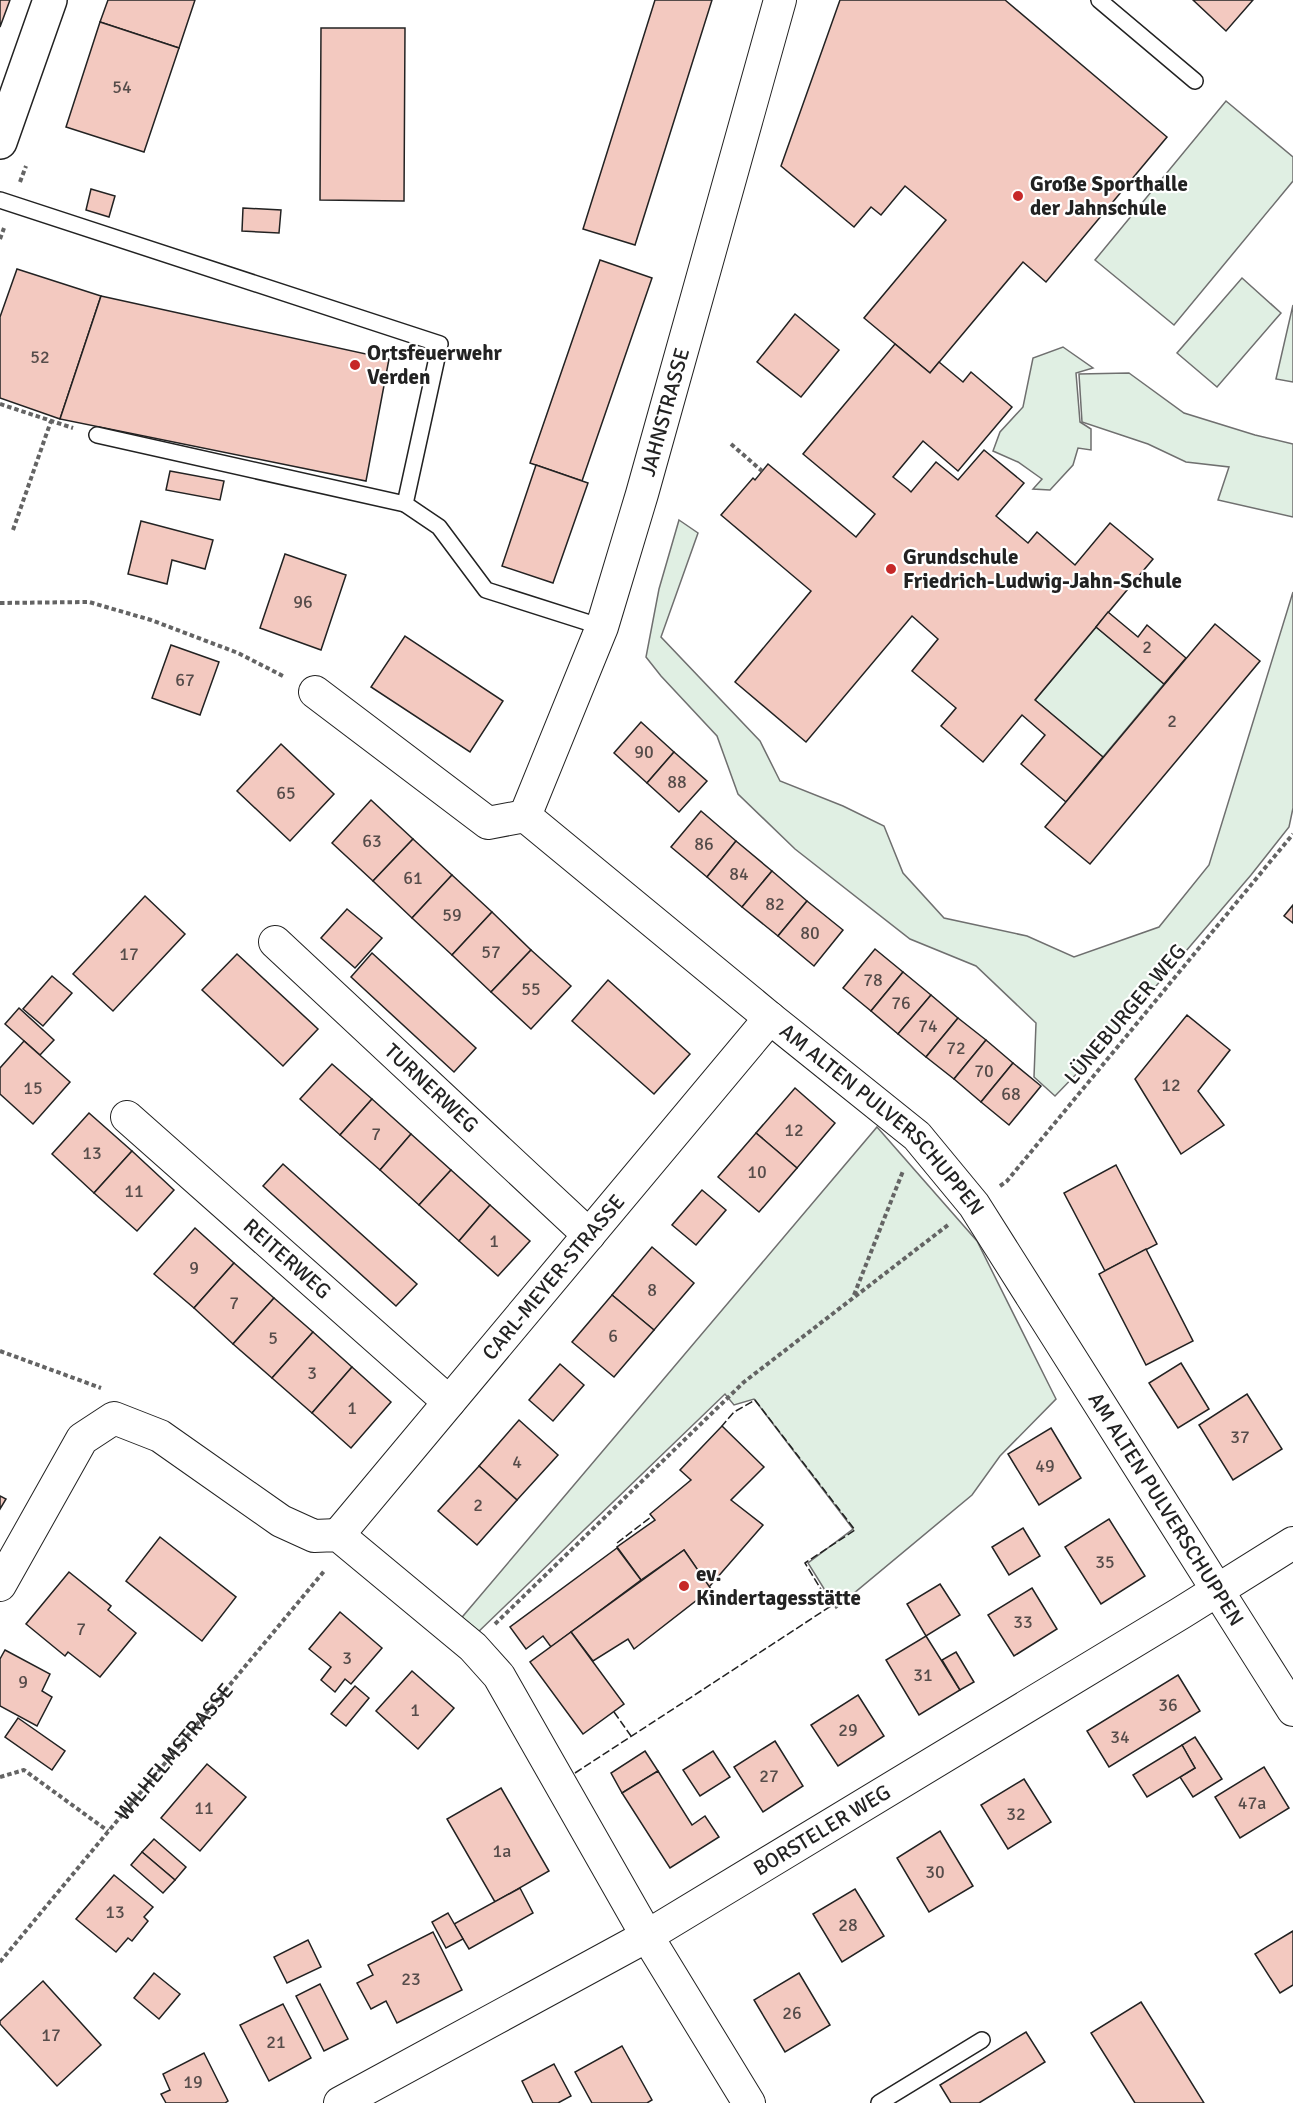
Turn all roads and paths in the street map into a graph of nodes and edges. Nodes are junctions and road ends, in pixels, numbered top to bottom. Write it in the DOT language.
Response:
graph roads {
  1 [pos="50,0"];
  2 [pos="780,0"];
  3 [pos="1100,0"];
  4 [pos="1195,81"];
  5 [pos="0,142"];
  6 [pos="0,200"];
  7 [pos="0,404"];
  8 [pos="51,421"];
  9 [pos="97,435"];
  10 [pos="731,444"];
  11 [pos="762,471"];
  12 [pos="405,504"];
  13 [pos="13,530"];
  14 [pos="0,603"];
  15 [pos="602,627"];
  16 [pos="315,692"];
  17 [pos="525,816"];
  18 [pos="1293,834"];
  19 [pos="275,942"];
  20 [pos="770,1018"];
  21 [pos="127,1117"];
  22 [pos="917,1136"];
  23 [pos="974,1205"];
  24 [pos="589,1235"];
  25 [pos="854,1296"];
  26 [pos="0,1351"];
  27 [pos="449,1402"];
  28 [pos="114,1418"];
  29 [pos="338,1535"];
  30 [pos="1293,1543"];
  31 [pos="0,1585"];
  32 [pos="1218,1590"];
  33 [pos="473,1647"];
  34 [pos="1293,1710"];
  35 [pos="0,1777"];
  36 [pos="108,1831"];
  37 [pos="647,1936"];
  38 [pos="0,1962"];
  39 [pos="981,2040"];
  40 [pos="340,2103"];
  41 [pos="749,2103"];
  42 [pos="879,2103"];
  1 -- 5 [label="main road"];
  2 -- 15 [label="street, JAHNSTRASSE"];
  3 -- 4 [label="lane"];
  6 -- 12 [label="lane"];
  7 -- 8 [label="path"];
  8 -- 9 [label="path"];
  8 -- 13 [label="path"];
  9 -- 12 [label="lane"];
  10 -- 11 [label="path"];
  12 -- 15 [label="lane"];
  14 -- 16 [label="path"];
  15 -- 17 [label="street, JAHNSTRASSE"];
  16 -- 17 [label="street"];
  17 -- 20 [label="street, AM ALTEN PULVERSCHUPPEN"];
  18 -- 23 [label="path, LÜNEBURGER WEG"];
  19 -- 24 [label="street, TURNERWEG"];
  20 -- 22 [label="street, AM ALTEN PULVERSCHUPPEN"];
  20 -- 24 [label="street, CARL-MEYER-STRASSE"];
  21 -- 27 [label="street, REITERWEG"];
  22 -- 23 [label="street, AM ALTEN PULVERSCHUPPEN"];
  22 -- 25 [label="path"];
  23 -- 25 [label="path, LÜNEBURGER WEG"];
  23 -- 32 [label="street, AM ALTEN PULVERSCHUPPEN"];
  24 -- 27 [label="street, CARL-MEYER-STRASSE"];
  25 -- 33 [label="path, LÜNEBURGER WEG"];
  26 -- 28 [label="path"];
  27 -- 29 [label="street, CARL-MEYER-STRASSE"];
  28 -- 29 [label="street"];
  28 -- 31 [label="street"];
  29 -- 33 [label="street"];
  29 -- 36 [label="path, WILHELMSTRASSE"];
  30 -- 32 [label="street, BORSTELER WEG"];
  32 -- 34 [label="street, AM ALTEN PULVERSCHUPPEN"];
  32 -- 37 [label="street, BORSTELER WEG"];
  33 -- 37 [label="street"];
  35 -- 36 [label="path"];
  36 -- 38 [label="path, WILHELMSTRASSE"];
  37 -- 40 [label="street, BORSTELER WEG"];
  37 -- 41 [label="street"];
  39 -- 42 [label="lane"];
}
